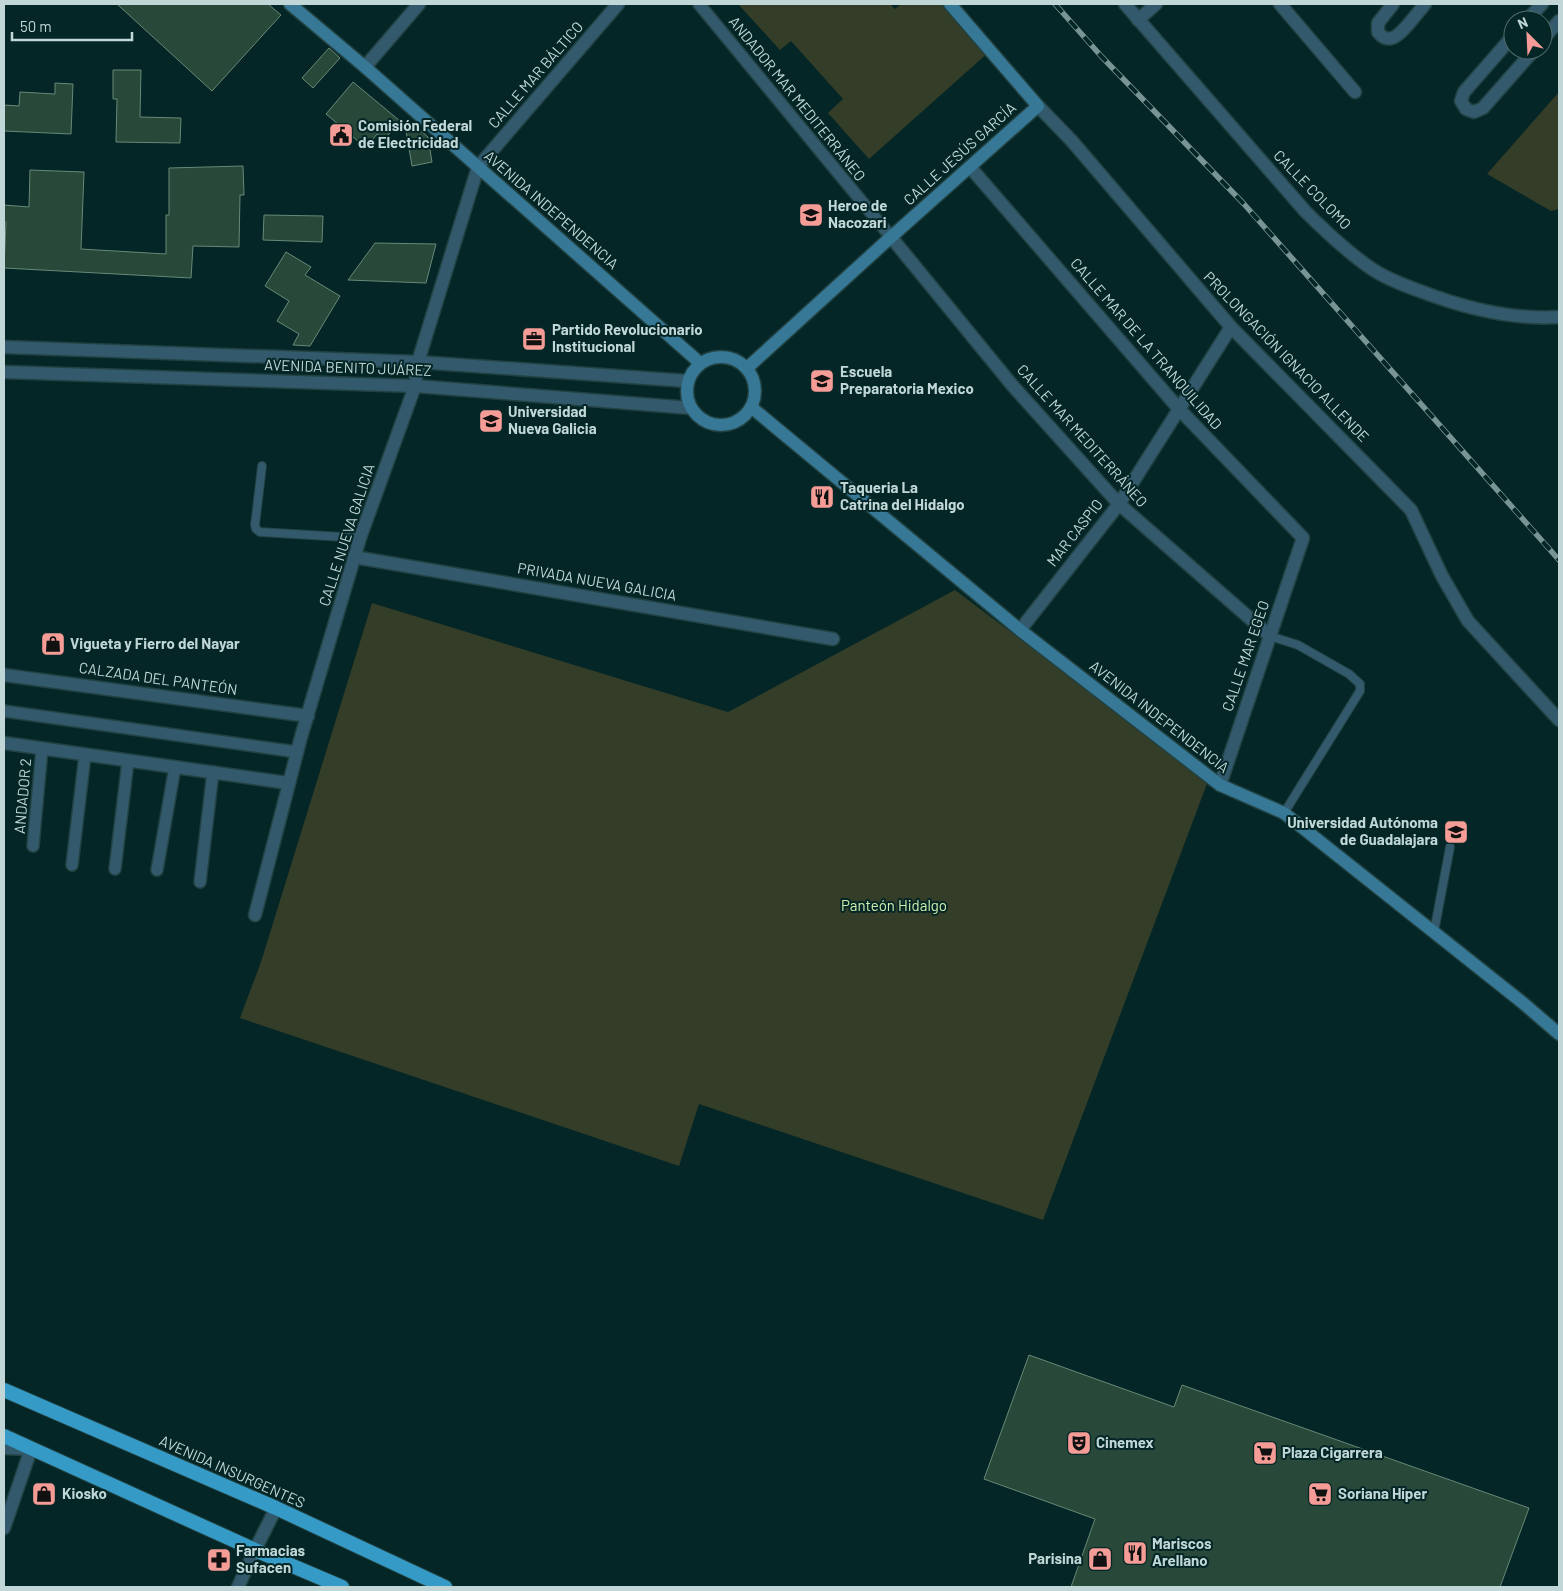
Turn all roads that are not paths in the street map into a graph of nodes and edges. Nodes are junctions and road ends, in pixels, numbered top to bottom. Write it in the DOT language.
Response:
graph roads {
  1 [pos="290,4"];
  2 [pos="419,4"];
  3 [pos="618,4"];
  4 [pos="699,4"];
  5 [pos="950,4"];
  6 [pos="1125,4"];
  7 [pos="1156,4"];
  8 [pos="1280,4"];
  9 [pos="1393,4"];
  10 [pos="1425,4"];
  11 [pos="1138,20"];
  12 [pos="1503,47"];
  13 [pos="1525,60"];
  14 [pos="365,68"];
  15 [pos="1356,92"];
  16 [pos="1038,106"];
  17 [pos="970,167"];
  18 [pos="478,168"];
  19 [pos="891,237"];
  20 [pos="1559,317"];
  21 [pos="1230,327"];
  22 [pos="4,347"];
  23 [pos="418,362"];
  24 [pos="700,363"];
  25 [pos="747,368"];
  26 [pos="4,372"];
  27 [pos="687,382"];
  28 [pos="415,386"];
  29 [pos="751,407"];
  30 [pos="691,408"];
  31 [pos="1179,409"];
  32 [pos="262,466"];
  33 [pos="1118,504"];
  34 [pos="360,538"];
  35 [pos="1302,538"];
  36 [pos="354,557"];
  37 [pos="1020,630"];
  38 [pos="1270,636"];
  39 [pos="833,639"];
  40 [pos="4,675"];
  41 [pos="4,711"];
  42 [pos="308,716"];
  43 [pos="1559,720"];
  44 [pos="4,743"];
  45 [pos="42,749"];
  46 [pos="297,752"];
  47 [pos="85,755"];
  48 [pos="128,761"];
  49 [pos="175,767"];
  50 [pos="213,772"];
  51 [pos="288,783"];
  52 [pos="1220,785"];
  53 [pos="1284,814"];
  54 [pos="33,846"];
  55 [pos="1450,847"];
  56 [pos="72,865"];
  57 [pos="115,869"];
  58 [pos="157,870"];
  59 [pos="200,882"];
  60 [pos="255,915"];
  61 [pos="1434,932"];
  62 [pos="1559,1034"];
  63 [pos="4,1390"];
  64 [pos="4,1436"];
  65 [pos="4,1448"];
  66 [pos="31,1449"];
  67 [pos="276,1508"];
  68 [pos="4,1528"];
  69 [pos="255,1550"];
  70 [pos="238,1587"];
  71 [pos="342,1587"];
  72 [pos="445,1587"];
  1 -- 14 [label="main road, AVENIDA INDEPENDENCIA"];
  2 -- 14 [label="street"];
  3 -- 18 [label="street, CALLE MAR BÁLTICO"];
  4 -- 19 [label="street, ANDADOR MAR MEDITERRÁNEO"];
  5 -- 16 [label="main road, PROLONGACIÓN IGNACIO ALLENDE"];
  6 -- 11 [label="street, CALLE COLOMO"];
  7 -- 11 [label="street"];
  8 -- 15 [label="street"];
  9 -- 10 [label="street"];
  11 -- 20 [label="street, CALLE COLOMO"];
  12 -- 13 [label="street"];
  14 -- 18 [label="main road, AVENIDA INDEPENDENCIA"];
  16 -- 17 [label="main road, CALLE JESÚS GARCÍA"];
  16 -- 21 [label="street, PROLONGACIÓN IGNACIO ALLENDE"];
  17 -- 19 [label="main road, CALLE JESÚS GARCÍA"];
  17 -- 31 [label="street, CALLE MAR DE LA TRANQUILIDAD"];
  18 -- 23 [label="street, CALLE NUEVA GALICIA"];
  18 -- 24 [label="main road, AVENIDA INDEPENDENCIA"];
  19 -- 25 [label="main road, CALLE JESÚS GARCÍA"];
  19 -- 33 [label="street, CALLE MAR MEDITERRÁNEO"];
  21 -- 31 [label="street, MAR CASPIO"];
  21 -- 43 [label="street, PROLONGACIÓN IGNACIO ALLENDE"];
  22 -- 23 [label="street, AVENIDA BENITO JUÁREZ"];
  23 -- 27 [label="street, AVENIDA BENITO JUÁREZ"];
  23 -- 28 [label="street, CALLE NUEVA GALICIA"];
  24 -- 25 [label="main road"];
  24 -- 27 [label="main road"];
  25 -- 29 [label="main road"];
  26 -- 28 [label="street, AVENIDA BENITO JUÁREZ"];
  27 -- 30 [label="main road"];
  28 -- 30 [label="street, AVENIDA BENITO JUÁREZ"];
  28 -- 34 [label="street, CALLE NUEVA GALICIA"];
  29 -- 30 [label="main road"];
  29 -- 37 [label="main road, AVENIDA INDEPENDENCIA"];
  31 -- 33 [label="street, MAR CASPIO"];
  31 -- 35 [label="street, CALLE MAR DE LA TRANQUILIDAD"];
  32 -- 34 [label="lane"];
  33 -- 37 [label="street, MAR CASPIO"];
  33 -- 38 [label="street, CALLE MAR MEDITERRÁNEO"];
  34 -- 36 [label="street, CALLE NUEVA GALICIA"];
  35 -- 38 [label="street, CALLE MAR EGEO"];
  36 -- 39 [label="street, PRIVADA NUEVA GALICIA"];
  36 -- 42 [label="street, CALLE NUEVA GALICIA"];
  37 -- 52 [label="main road, AVENIDA INDEPENDENCIA"];
  38 -- 52 [label="street, CALLE MAR EGEO"];
  38 -- 53 [label="lane"];
  40 -- 42 [label="street, CALZADA DEL PANTEÓN"];
  41 -- 46 [label="street"];
  42 -- 46 [label="street, CALLE NUEVA GALICIA"];
  44 -- 45 [label="street"];
  45 -- 47 [label="street"];
  45 -- 54 [label="street, ANDADOR 2"];
  46 -- 51 [label="street, CALLE NUEVA GALICIA"];
  47 -- 48 [label="street"];
  47 -- 56 [label="street"];
  48 -- 49 [label="street"];
  48 -- 57 [label="street"];
  49 -- 50 [label="street"];
  49 -- 58 [label="street"];
  50 -- 51 [label="street"];
  50 -- 59 [label="street"];
  51 -- 60 [label="street, CALLE NUEVA GALICIA"];
  52 -- 53 [label="main road, AVENIDA INDEPENDENCIA"];
  53 -- 61 [label="main road, AVENIDA INDEPENDENCIA"];
  55 -- 61 [label="lane"];
  61 -- 62 [label="main road, AVENIDA INDEPENDENCIA"];
  63 -- 67 [label="highway, AVENIDA INSURGENTES"];
  64 -- 66 [label="highway"];
  65 -- 66 [label="street"];
  66 -- 68 [label="street"];
  66 -- 69 [label="highway"];
  67 -- 69 [label="street"];
  67 -- 72 [label="highway, AVENIDA INSURGENTES"];
  69 -- 70 [label="street"];
  69 -- 71 [label="highway"];
}
